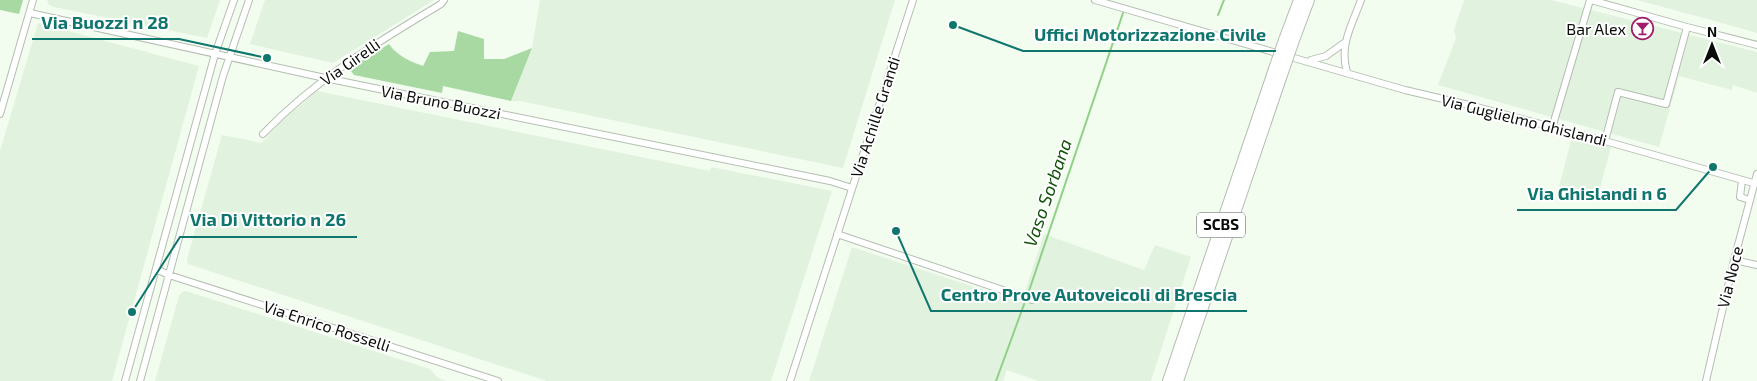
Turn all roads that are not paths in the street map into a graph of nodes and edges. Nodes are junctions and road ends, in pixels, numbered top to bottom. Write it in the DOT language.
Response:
graph roads {
  1 [pos="33,0"];
  2 [pos="234,0"];
  3 [pos="249,0"];
  4 [pos="444,0"];
  5 [pos="913,0"];
  6 [pos="1095,0"];
  7 [pos="1299,0"];
  8 [pos="1309,0"];
  9 [pos="1361,0"];
  10 [pos="1590,0"];
  11 [pos="30,13"];
  12 [pos="1687,27"];
  13 [pos="1289,42"];
  14 [pos="1344,43"];
  15 [pos="1757,44"];
  16 [pos="1273,52"];
  17 [pos="215,54"];
  18 [pos="230,57"];
  19 [pos="1294,58"];
  20 [pos="1302,60"];
  21 [pos="1279,71"];
  22 [pos="1346,72"];
  23 [pos="325,78"];
  24 [pos="0,114"];
  25 [pos="1552,128"];
  26 [pos="263,134"];
  27 [pos="1605,141"];
  28 [pos="1757,174"];
  29 [pos="1742,180"];
  30 [pos="1753,183"];
  31 [pos="852,188"];
  32 [pos="1753,196"];
  33 [pos="838,234"];
  34 [pos="1734,260"];
  35 [pos="1757,265"];
  36 [pos="156,269"];
  37 [pos="169,275"];
  38 [pos="1032,300"];
  39 [pos="125,381"];
  40 [pos="140,381"];
  41 [pos="498,381"];
  42 [pos="790,381"];
  43 [pos="1168,381"];
  44 [pos="1178,381"];
  45 [pos="1706,381"];
  1 -- 11 [label="street"];
  2 -- 17 [label="street"];
  3 -- 18 [label="street"];
  4 -- 23 [label="street, Via Girelli"];
  5 -- 31 [label="street, Via Achille Grandi"];
  6 -- 16 [label="street"];
  7 -- 13 [label="highway, SCBS"];
  8 -- 13 [label="highway, SCBS"];
  9 -- 14 [label="street"];
  10 -- 12 [label="street"];
  10 -- 25 [label="street"];
  11 -- 17 [label="street, Via Bruno Buozzi"];
  11 -- 24 [label="street"];
  12 -- 15 [label="street"];
  12 -- 27 [label="street"];
  13 -- 21 [label="highway, SCBS, bridge"];
  14 -- 20 [label="street"];
  14 -- 22 [label="street"];
  17 -- 18 [label="street, Via Bruno Buozzi"];
  17 -- 36 [label="street"];
  18 -- 23 [label="street, Via Bruno Buozzi"];
  18 -- 37 [label="street"];
  19 -- 20 [label="street, Via Guglielmo Ghislandi"];
  20 -- 22 [label="street, Via Guglielmo Ghislandi"];
  21 -- 43 [label="highway, SCBS"];
  21 -- 44 [label="highway, SCBS"];
  22 -- 25 [label="street, Via Guglielmo Ghislandi"];
  23 -- 26 [label="street, Via Girelli"];
  23 -- 31 [label="street, Via Bruno Buozzi"];
  25 -- 27 [label="street, Via Guglielmo Ghislandi"];
  27 -- 29 [label="street, Via Guglielmo Ghislandi"];
  28 -- 30 [label="street, Via Noce"];
  29 -- 30 [label="street, Via Guglielmo Ghislandi"];
  29 -- 32 [label="street"];
  30 -- 32 [label="street, Via Noce"];
  31 -- 33 [label="street, Via Achille Grandi"];
  32 -- 34 [label="street, Via Noce"];
  33 -- 38 [label="street"];
  33 -- 42 [label="street, Via Achille Grandi"];
  34 -- 35 [label="street"];
  34 -- 45 [label="street, Via Noce"];
  36 -- 37 [label="street, Via Enrico Rosselli"];
  36 -- 39 [label="street"];
  37 -- 40 [label="street"];
  37 -- 41 [label="street, Via Enrico Rosselli"];
}
